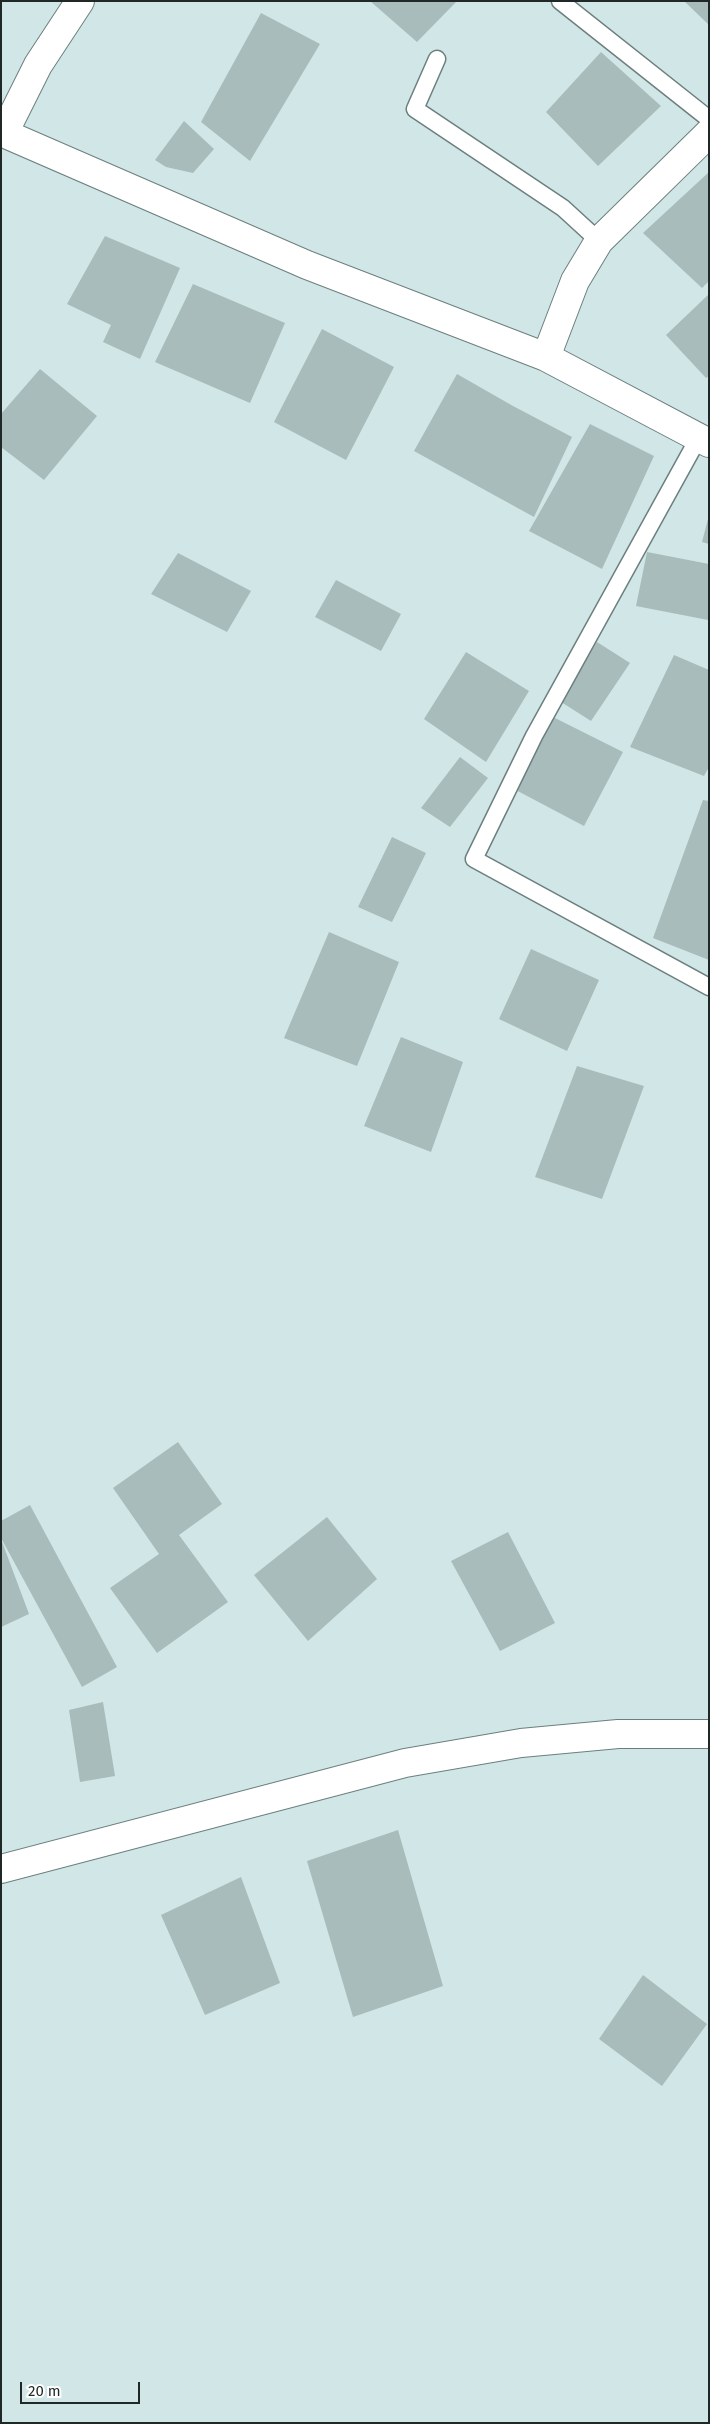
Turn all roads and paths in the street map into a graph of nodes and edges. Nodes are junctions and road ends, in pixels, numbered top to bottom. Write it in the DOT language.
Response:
graph roads {
  1 [pos="80,1"];
  2 [pos="560,1"];
  3 [pos="437,59"];
  4 [pos="709,119"];
  5 [pos="3,132"];
  6 [pos="709,133"];
  7 [pos="599,241"];
  8 [pos="546,357"];
  9 [pos="704,440"];
  10 [pos="709,987"];
  11 [pos="709,1734"];
  12 [pos="1,1869"];
  1 -- 5 [label="street"];
  2 -- 4 [label="lane"];
  3 -- 7 [label="lane"];
  5 -- 8 [label="street"];
  6 -- 7 [label="street"];
  7 -- 8 [label="street"];
  8 -- 9 [label="street"];
  9 -- 10 [label="lane"];
  11 -- 12 [label="street"];
}
